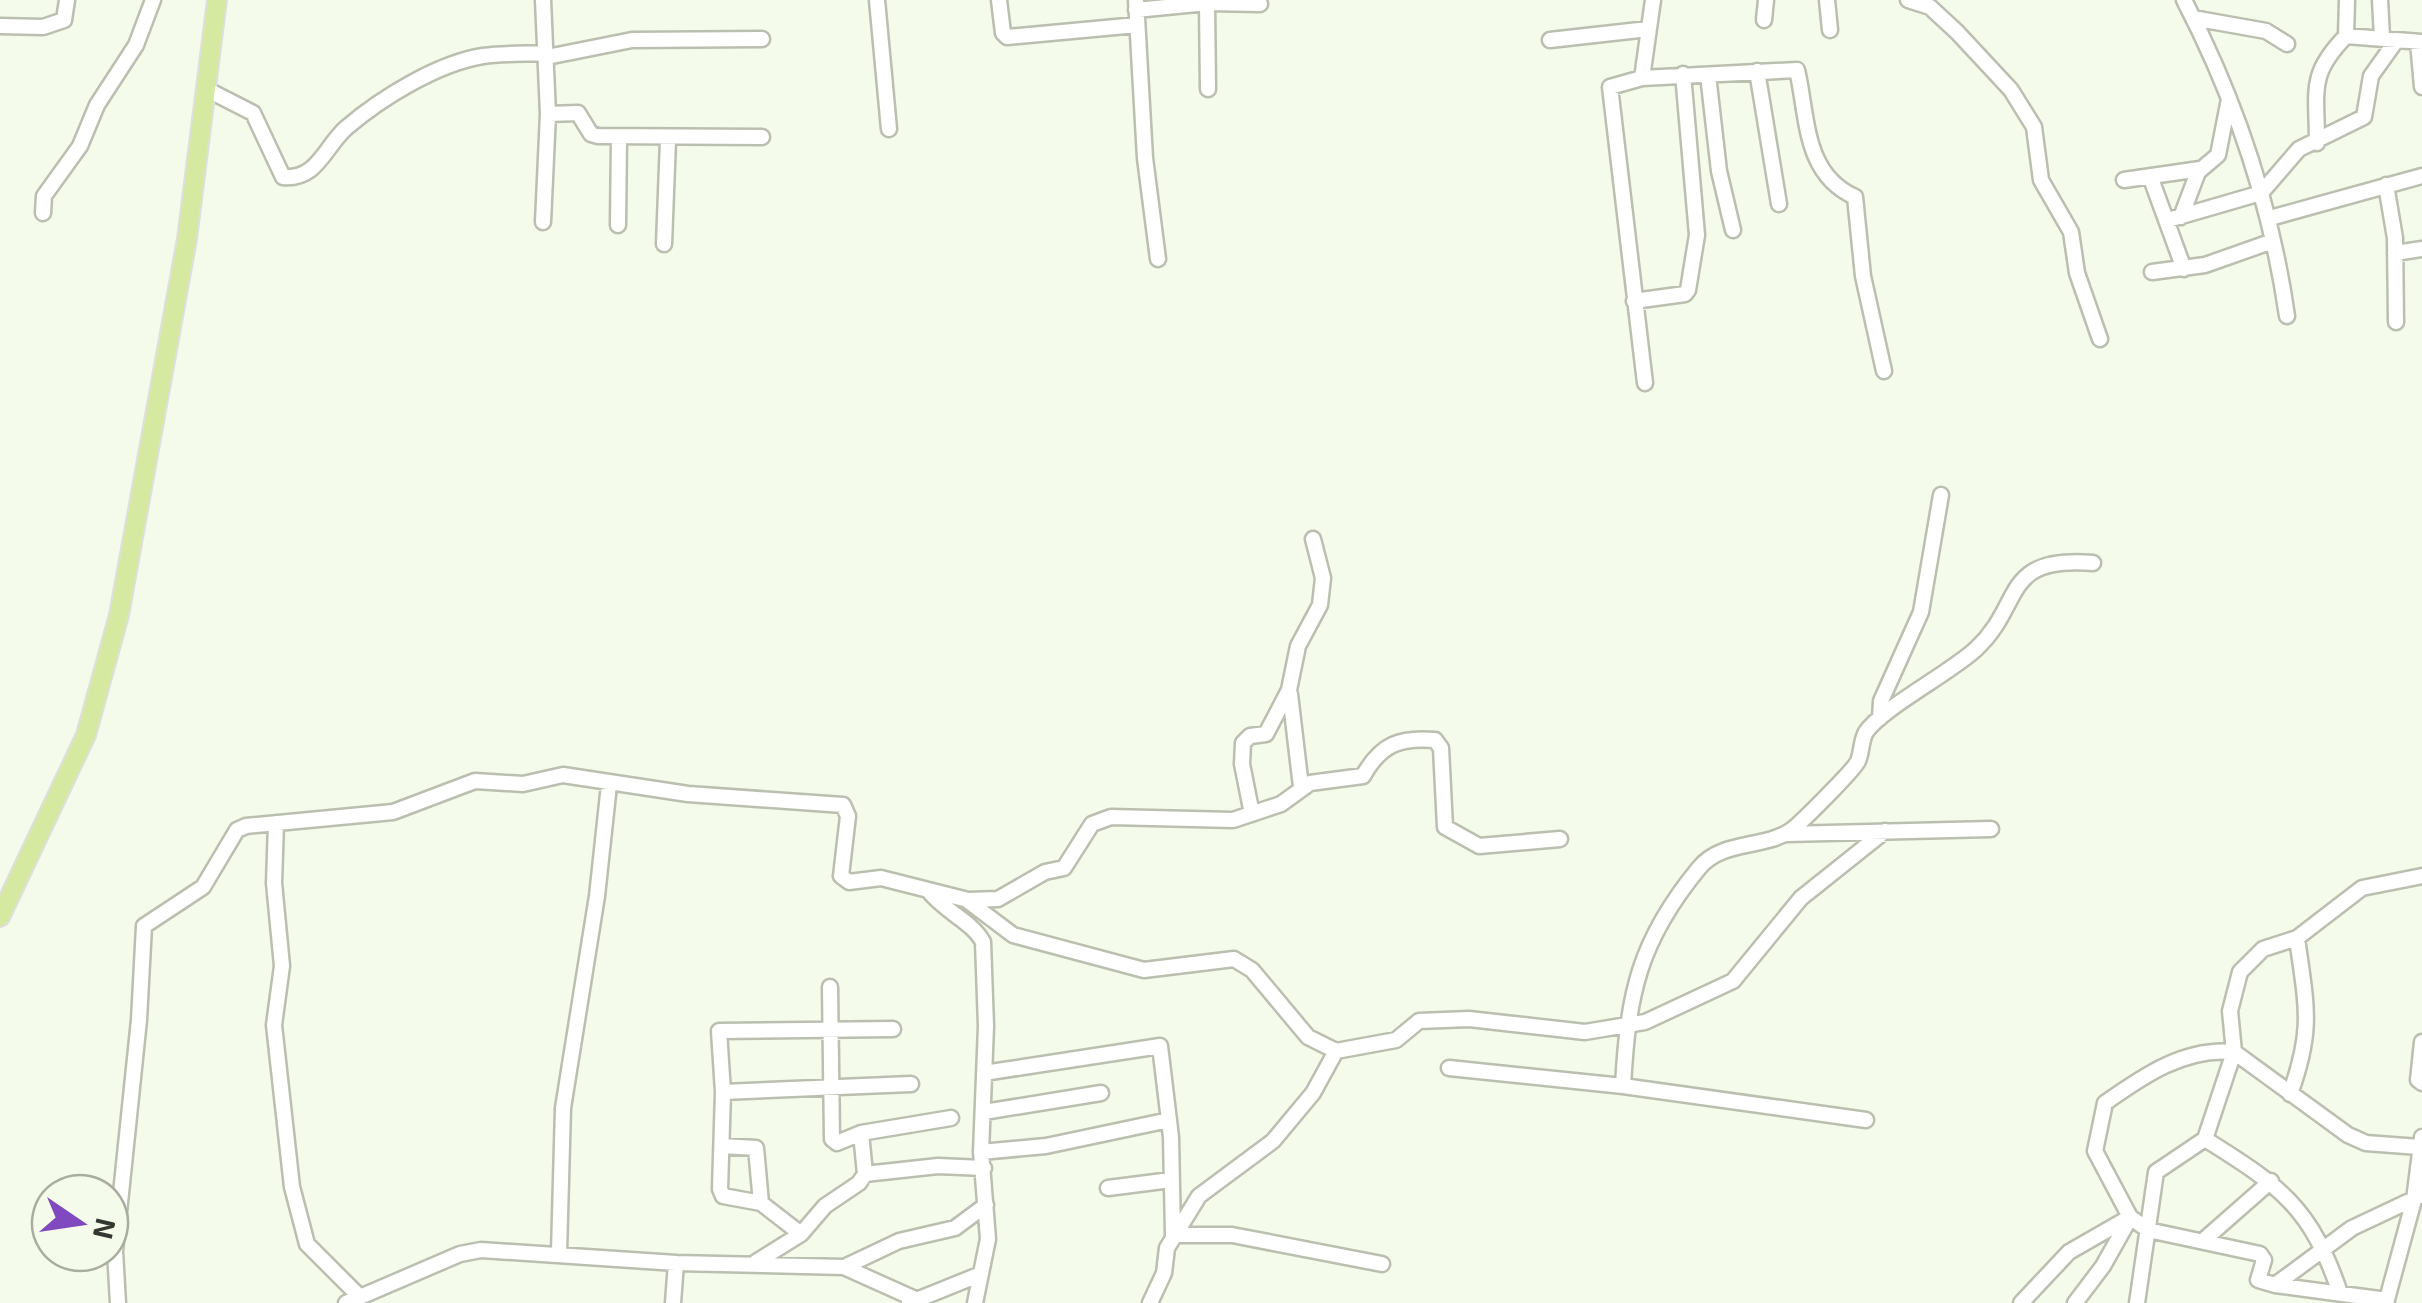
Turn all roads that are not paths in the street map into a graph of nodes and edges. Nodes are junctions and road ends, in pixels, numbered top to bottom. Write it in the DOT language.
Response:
graph roads {
  1 [pos="66,0"];
  2 [pos="153,0"];
  3 [pos="217,0"];
  4 [pos="543,0"];
  5 [pos="877,0"];
  6 [pos="999,0"];
  7 [pos="1653,0"];
  8 [pos="1766,0"];
  9 [pos="1827,0"];
  10 [pos="1908,0"];
  11 [pos="2184,0"];
  12 [pos="2347,0"];
  13 [pos="2380,0"];
  14 [pos="1207,3"];
  15 [pos="1934,3"];
  16 [pos="1260,4"];
  17 [pos="1136,12"];
  18 [pos="2194,18"];
  19 [pos="1764,20"];
  20 [pos="0,26"];
  21 [pos="1648,30"];
  22 [pos="1830,30"];
  23 [pos="2346,36"];
  24 [pos="762,39"];
  25 [pos="2390,39"];
  26 [pos="1550,40"];
  27 [pos="2420,42"];
  28 [pos="2286,44"];
  29 [pos="546,55"];
  30 [pos="1757,72"];
  31 [pos="1683,74"];
  32 [pos="1708,75"];
  33 [pos="1642,78"];
  34 [pos="2422,87"];
  35 [pos="206,89"];
  36 [pos="1208,90"];
  37 [pos="2230,94"];
  38 [pos="548,114"];
  39 [pos="889,129"];
  40 [pos="762,137"];
  41 [pos="619,138"];
  42 [pos="668,140"];
  43 [pos="2317,143"];
  44 [pos="2200,169"];
  45 [pos="2150,176"];
  46 [pos="2422,176"];
  47 [pos="2124,180"];
  48 [pos="2386,185"];
  49 [pos="2261,193"];
  50 [pos="1780,204"];
  51 [pos="43,212"];
  52 [pos="2270,218"];
  53 [pos="2174,219"];
  54 [pos="544,222"];
  55 [pos="618,225"];
  56 [pos="1733,230"];
  57 [pos="2273,240"];
  58 [pos="664,244"];
  59 [pos="2422,249"];
  60 [pos="2395,253"];
  61 [pos="1158,260"];
  62 [pos="2184,268"];
  63 [pos="2152,272"];
  64 [pos="1634,301"];
  65 [pos="2287,316"];
  66 [pos="2396,322"];
  67 [pos="2100,339"];
  68 [pos="1884,371"];
  69 [pos="1645,382"];
  70 [pos="1941,495"];
  71 [pos="1313,539"];
  72 [pos="2093,563"];
  73 [pos="1289,690"];
  74 [pos="1880,718"];
  75 [pos="609,785"];
  76 [pos="1302,787"];
  77 [pos="1252,814"];
  78 [pos="276,823"];
  79 [pos="1991,829"];
  80 [pos="1886,830"];
  81 [pos="1786,834"];
  82 [pos="1560,839"];
  83 [pos="2422,876"];
  84 [pos="928,890"];
  85 [pos="968,900"];
  86 [pos="0,915"];
  87 [pos="2297,938"];
  88 [pos="830,988"];
  89 [pos="1626,1027"];
  90 [pos="893,1029"];
  91 [pos="830,1032"];
  92 [pos="2422,1042"];
  93 [pos="1336,1051"];
  94 [pos="2234,1052"];
  95 [pos="1449,1068"];
  96 [pos="984,1072"];
  97 [pos="2422,1083"];
  98 [pos="911,1084"];
  99 [pos="830,1086"];
  100 [pos="1623,1086"];
  101 [pos="723,1092"];
  102 [pos="1101,1093"];
  103 [pos="2290,1094"];
  104 [pos="984,1112"];
  105 [pos="951,1118"];
  106 [pos="1169,1120"];
  107 [pos="1866,1120"];
  108 [pos="861,1133"];
  109 [pos="2205,1139"];
  110 [pos="2420,1142"];
  111 [pos="722,1146"];
  112 [pos="983,1160"];
  113 [pos="864,1174"];
  114 [pos="1171,1180"];
  115 [pos="2271,1181"];
  116 [pos="1108,1188"];
  117 [pos="2418,1198"];
  118 [pos="761,1203"];
  119 [pos="986,1206"];
  120 [pos="2130,1217"];
  121 [pos="2148,1230"];
  122 [pos="802,1234"];
  123 [pos="1173,1235"];
  124 [pos="2204,1239"];
  125 [pos="2324,1247"];
  126 [pos="559,1252"];
  127 [pos="756,1262"];
  128 [pos="676,1263"];
  129 [pos="1382,1264"];
  130 [pos="844,1266"];
  131 [pos="981,1274"];
  132 [pos="2275,1286"];
  133 [pos="2340,1294"];
  134 [pos="353,1299"];
  135 [pos="912,1301"];
  136 [pos="2386,1302"];
  137 [pos="118,1303"];
  138 [pos="673,1303"];
  139 [pos="975,1303"];
  140 [pos="1150,1303"];
  141 [pos="2021,1303"];
  142 [pos="2074,1303"];
  143 [pos="2137,1303"];
  1 -- 20 [label="street"];
  2 -- 51 [label="street"];
  3 -- 35 [label="main road"];
  4 -- 29 [label="street"];
  5 -- 39 [label="street"];
  6 -- 17 [label="street"];
  7 -- 21 [label="street"];
  8 -- 19 [label="street"];
  9 -- 22 [label="street"];
  10 -- 15 [label="street"];
  11 -- 18 [label="street"];
  12 -- 23 [label="street"];
  13 -- 25 [label="street"];
  14 -- 16 [label="street"];
  14 -- 17 [label="street"];
  14 -- 36 [label="street"];
  15 -- 67 [label="street"];
  17 -- 61 [label="street"];
  18 -- 28 [label="street"];
  18 -- 37 [label="street"];
  21 -- 26 [label="street"];
  21 -- 33 [label="street"];
  23 -- 25 [label="street"];
  23 -- 43 [label="street"];
  24 -- 29 [label="street"];
  25 -- 27 [label="street"];
  25 -- 43 [label="street"];
  27 -- 34 [label="street"];
  29 -- 35 [label="street"];
  29 -- 38 [label="street"];
  30 -- 32 [label="street"];
  30 -- 50 [label="street"];
  30 -- 68 [label="street"];
  31 -- 32 [label="street"];
  31 -- 33 [label="street"];
  31 -- 64 [label="street"];
  32 -- 56 [label="street"];
  33 -- 64 [label="street"];
  35 -- 86 [label="main road"];
  37 -- 44 [label="street"];
  37 -- 49 [label="street"];
  38 -- 41 [label="street"];
  38 -- 54 [label="street"];
  40 -- 42 [label="street"];
  41 -- 42 [label="street"];
  41 -- 55 [label="street"];
  42 -- 58 [label="street"];
  43 -- 49 [label="street"];
  44 -- 45 [label="street"];
  44 -- 53 [label="street"];
  45 -- 47 [label="street"];
  45 -- 53 [label="street"];
  46 -- 48 [label="street"];
  48 -- 52 [label="street"];
  48 -- 60 [label="street"];
  49 -- 52 [label="street"];
  49 -- 53 [label="street"];
  52 -- 57 [label="street"];
  53 -- 62 [label="street"];
  57 -- 62 [label="street"];
  57 -- 65 [label="street"];
  59 -- 60 [label="street"];
  60 -- 66 [label="street"];
  62 -- 63 [label="street"];
  64 -- 69 [label="street"];
  70 -- 74 [label="street"];
  71 -- 73 [label="street"];
  72 -- 74 [label="street"];
  73 -- 76 [label="street"];
  73 -- 77 [label="street"];
  74 -- 81 [label="street"];
  75 -- 78 [label="street"];
  75 -- 84 [label="street"];
  75 -- 126 [label="street"];
  76 -- 77 [label="street"];
  76 -- 82 [label="street"];
  77 -- 85 [label="street"];
  78 -- 134 [label="street"];
  78 -- 137 [label="street"];
  79 -- 80 [label="street"];
  80 -- 81 [label="street"];
  80 -- 89 [label="street"];
  81 -- 89 [label="street"];
  83 -- 87 [label="street"];
  84 -- 85 [label="street"];
  84 -- 96 [label="street"];
  85 -- 93 [label="street"];
  87 -- 94 [label="street"];
  87 -- 103 [label="street"];
  88 -- 91 [label="street"];
  89 -- 93 [label="street"];
  89 -- 100 [label="street"];
  90 -- 91 [label="street"];
  91 -- 99 [label="street"];
  91 -- 101 [label="street"];
  92 -- 97 [label="street"];
  93 -- 123 [label="street"];
  94 -- 103 [label="street"];
  94 -- 109 [label="street"];
  94 -- 120 [label="street"];
  95 -- 100 [label="street"];
  96 -- 104 [label="street"];
  96 -- 106 [label="street"];
  98 -- 99 [label="street"];
  99 -- 101 [label="street"];
  99 -- 108 [label="street"];
  100 -- 107 [label="street"];
  101 -- 111 [label="street"];
  102 -- 104 [label="street"];
  103 -- 110 [label="street"];
  104 -- 112 [label="street"];
  105 -- 108 [label="street"];
  106 -- 112 [label="street"];
  106 -- 114 [label="street"];
  108 -- 113 [label="street"];
  109 -- 115 [label="street"];
  109 -- 121 [label="street"];
  110 -- 117 [label="street"];
  111 -- 118 [label="street"];
  111 -- 118 [label="street"];
  112 -- 113 [label="street"];
  112 -- 119 [label="street"];
  113 -- 122 [label="street"];
  114 -- 116 [label="street"];
  114 -- 123 [label="street"];
  115 -- 124 [label="street"];
  115 -- 125 [label="street"];
  117 -- 125 [label="street"];
  117 -- 136 [label="street"];
  118 -- 122 [label="street"];
  119 -- 130 [label="street"];
  119 -- 131 [label="street"];
  120 -- 121 [label="street"];
  120 -- 141 [label="street"];
  120 -- 142 [label="street"];
  121 -- 124 [label="street"];
  121 -- 143 [label="street"];
  122 -- 127 [label="street"];
  123 -- 129 [label="street"];
  123 -- 140 [label="street"];
  124 -- 132 [label="street"];
  125 -- 132 [label="street"];
  125 -- 133 [label="street"];
  126 -- 128 [label="street"];
  126 -- 134 [label="street"];
  127 -- 128 [label="street"];
  127 -- 130 [label="street"];
  128 -- 138 [label="street"];
  130 -- 135 [label="street"];
  131 -- 135 [label="street"];
  131 -- 139 [label="street"];
  132 -- 133 [label="street"];
  133 -- 136 [label="street"];
}
